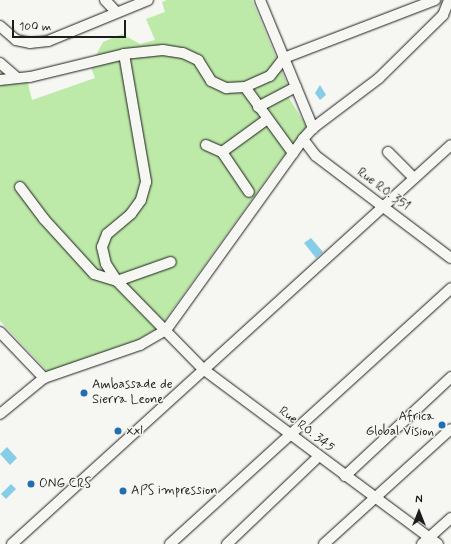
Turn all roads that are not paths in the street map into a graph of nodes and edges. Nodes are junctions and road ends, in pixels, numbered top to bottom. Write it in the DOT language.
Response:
graph roads {
  1 [pos="105,0"];
  2 [pos="148,0"];
  3 [pos="260,0"];
  4 [pos="435,0"];
  5 [pos="449,0"];
  6 [pos="116,12"];
  7 [pos="0,26"];
  8 [pos="124,54"];
  9 [pos="284,58"];
  10 [pos="0,63"];
  11 [pos="16,77"];
  12 [pos="0,80"];
  13 [pos="245,87"];
  14 [pos="296,87"];
  15 [pos="258,107"];
  16 [pos="266,120"];
  17 [pos="313,128"];
  18 [pos="303,139"];
  19 [pos="206,144"];
  20 [pos="451,145"];
  21 [pos="222,152"];
  22 [pos="388,152"];
  23 [pos="293,153"];
  24 [pos="414,178"];
  25 [pos="20,187"];
  26 [pos="249,192"];
  27 [pos="383,206"];
  28 [pos="451,258"];
  29 [pos="171,262"];
  30 [pos="117,281"];
  31 [pos="451,288"];
  32 [pos="166,330"];
  33 [pos="0,332"];
  34 [pos="203,369"];
  35 [pos="451,377"];
  36 [pos="44,378"];
  37 [pos="0,414"];
  38 [pos="451,429"];
  39 [pos="291,435"];
  40 [pos="319,456"];
  41 [pos="345,476"];
  42 [pos="374,498"];
  43 [pos="451,518"];
  44 [pos="426,541"];
  45 [pos="12,544"];
  46 [pos="170,544"];
  47 [pos="227,544"];
  48 [pos="324,544"];
  49 [pos="438,544"];
  1 -- 6 [label="street"];
  2 -- 6 [label="street"];
  3 -- 9 [label="street"];
  4 -- 9 [label="street"];
  5 -- 17 [label="street"];
  6 -- 7 [label="street"];
  8 -- 11 [label="street"];
  8 -- 13 [label="street"];
  8 -- 30 [label="street, Rue RO. 345"];
  9 -- 13 [label="street"];
  9 -- 14 [label="street"];
  10 -- 11 [label="street"];
  11 -- 12 [label="street"];
  13 -- 15 [label="street"];
  14 -- 15 [label="street"];
  14 -- 17 [label="street"];
  15 -- 16 [label="street"];
  16 -- 21 [label="street"];
  16 -- 23 [label="street"];
  17 -- 18 [label="street"];
  18 -- 23 [label="street"];
  18 -- 27 [label="street, Rue RO. 351"];
  19 -- 21 [label="street"];
  20 -- 24 [label="street"];
  21 -- 26 [label="street"];
  22 -- 24 [label="street"];
  23 -- 32 [label="street"];
  24 -- 27 [label="street"];
  25 -- 30 [label="street"];
  27 -- 28 [label="street, Rue RO. 351"];
  27 -- 34 [label="street"];
  29 -- 30 [label="street"];
  30 -- 32 [label="street, Rue RO. 345"];
  31 -- 39 [label="street"];
  32 -- 34 [label="street, Rue RO. 345"];
  32 -- 36 [label="street"];
  33 -- 36 [label="street"];
  34 -- 39 [label="street, Rue RO. 345"];
  34 -- 45 [label="street"];
  35 -- 41 [label="street"];
  36 -- 37 [label="street"];
  38 -- 42 [label="street"];
  39 -- 40 [label="street, Rue RO. 345"];
  39 -- 46 [label="street"];
  40 -- 41 [label="street, Rue RO. 345"];
  40 -- 47 [label="street"];
  41 -- 42 [label="street, Rue RO. 345"];
  42 -- 44 [label="street, Rue RO. 345"];
  42 -- 48 [label="street"];
  43 -- 44 [label="street"];
  44 -- 49 [label="street, Rue RO. 345"];
}
